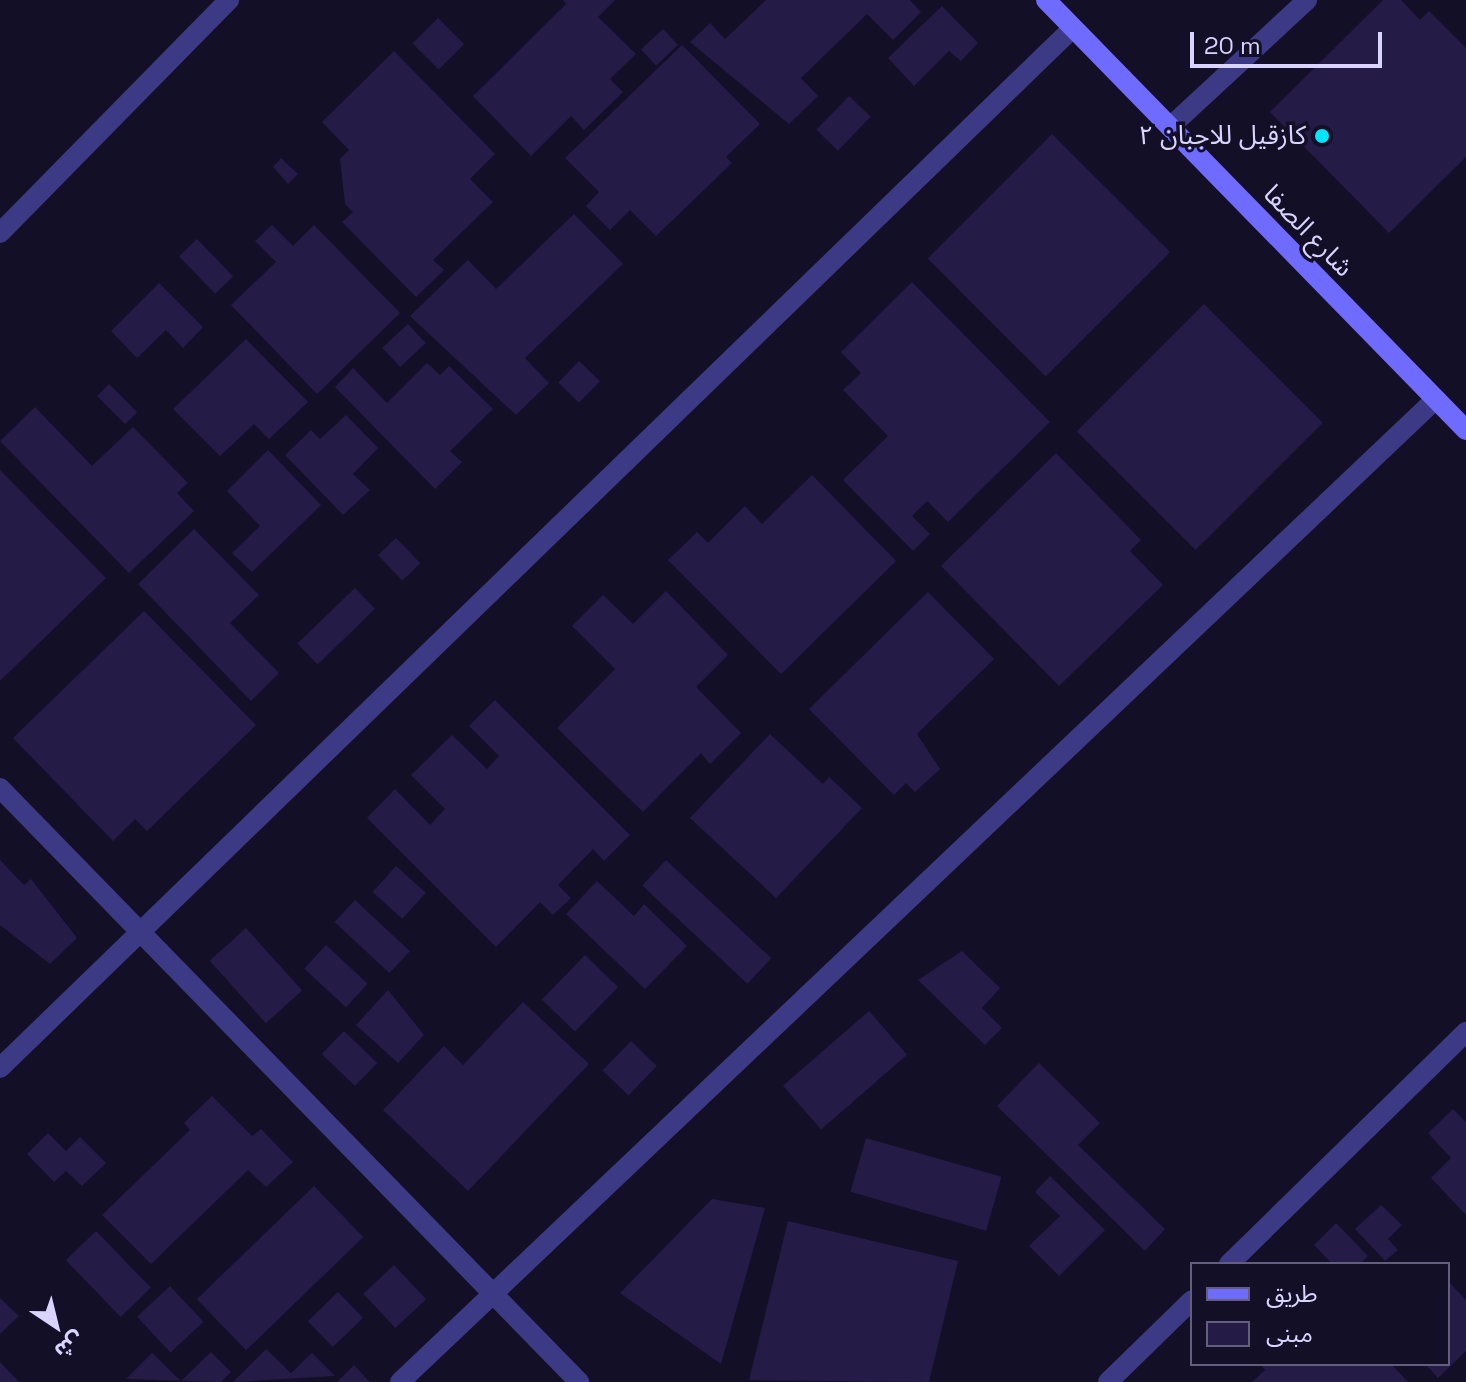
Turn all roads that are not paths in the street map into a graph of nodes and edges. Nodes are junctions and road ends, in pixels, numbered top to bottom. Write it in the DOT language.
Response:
graph roads {
  1 [pos="229,0"];
  2 [pos="1046,0"];
  3 [pos="1307,0"];
  4 [pos="1073,28"];
  5 [pos="1170,127"];
  6 [pos="0,233"];
  7 [pos="1436,399"];
  8 [pos="1466,430"];
  9 [pos="0,788"];
  10 [pos="140,931"];
  11 [pos="1466,1032"];
  12 [pos="0,1068"];
  13 [pos="1231,1262"];
  14 [pos="492,1292"];
  15 [pos="1190,1302"];
  16 [pos="400,1382"];
  17 [pos="579,1382"];
  18 [pos="1108,1382"];
  1 -- 6 [label="street"];
  2 -- 4 [label="street, شارع الصفا"];
  3 -- 5 [label="street"];
  4 -- 5 [label="street, شارع الصفا"];
  4 -- 10 [label="street"];
  5 -- 7 [label="street, شارع الصفا"];
  7 -- 8 [label="street, شارع الصفا"];
  7 -- 14 [label="street"];
  9 -- 10 [label="street"];
  10 -- 12 [label="street"];
  10 -- 14 [label="street"];
  11 -- 13 [label="street"];
  14 -- 16 [label="street"];
  14 -- 17 [label="street"];
  15 -- 18 [label="street"];
}
